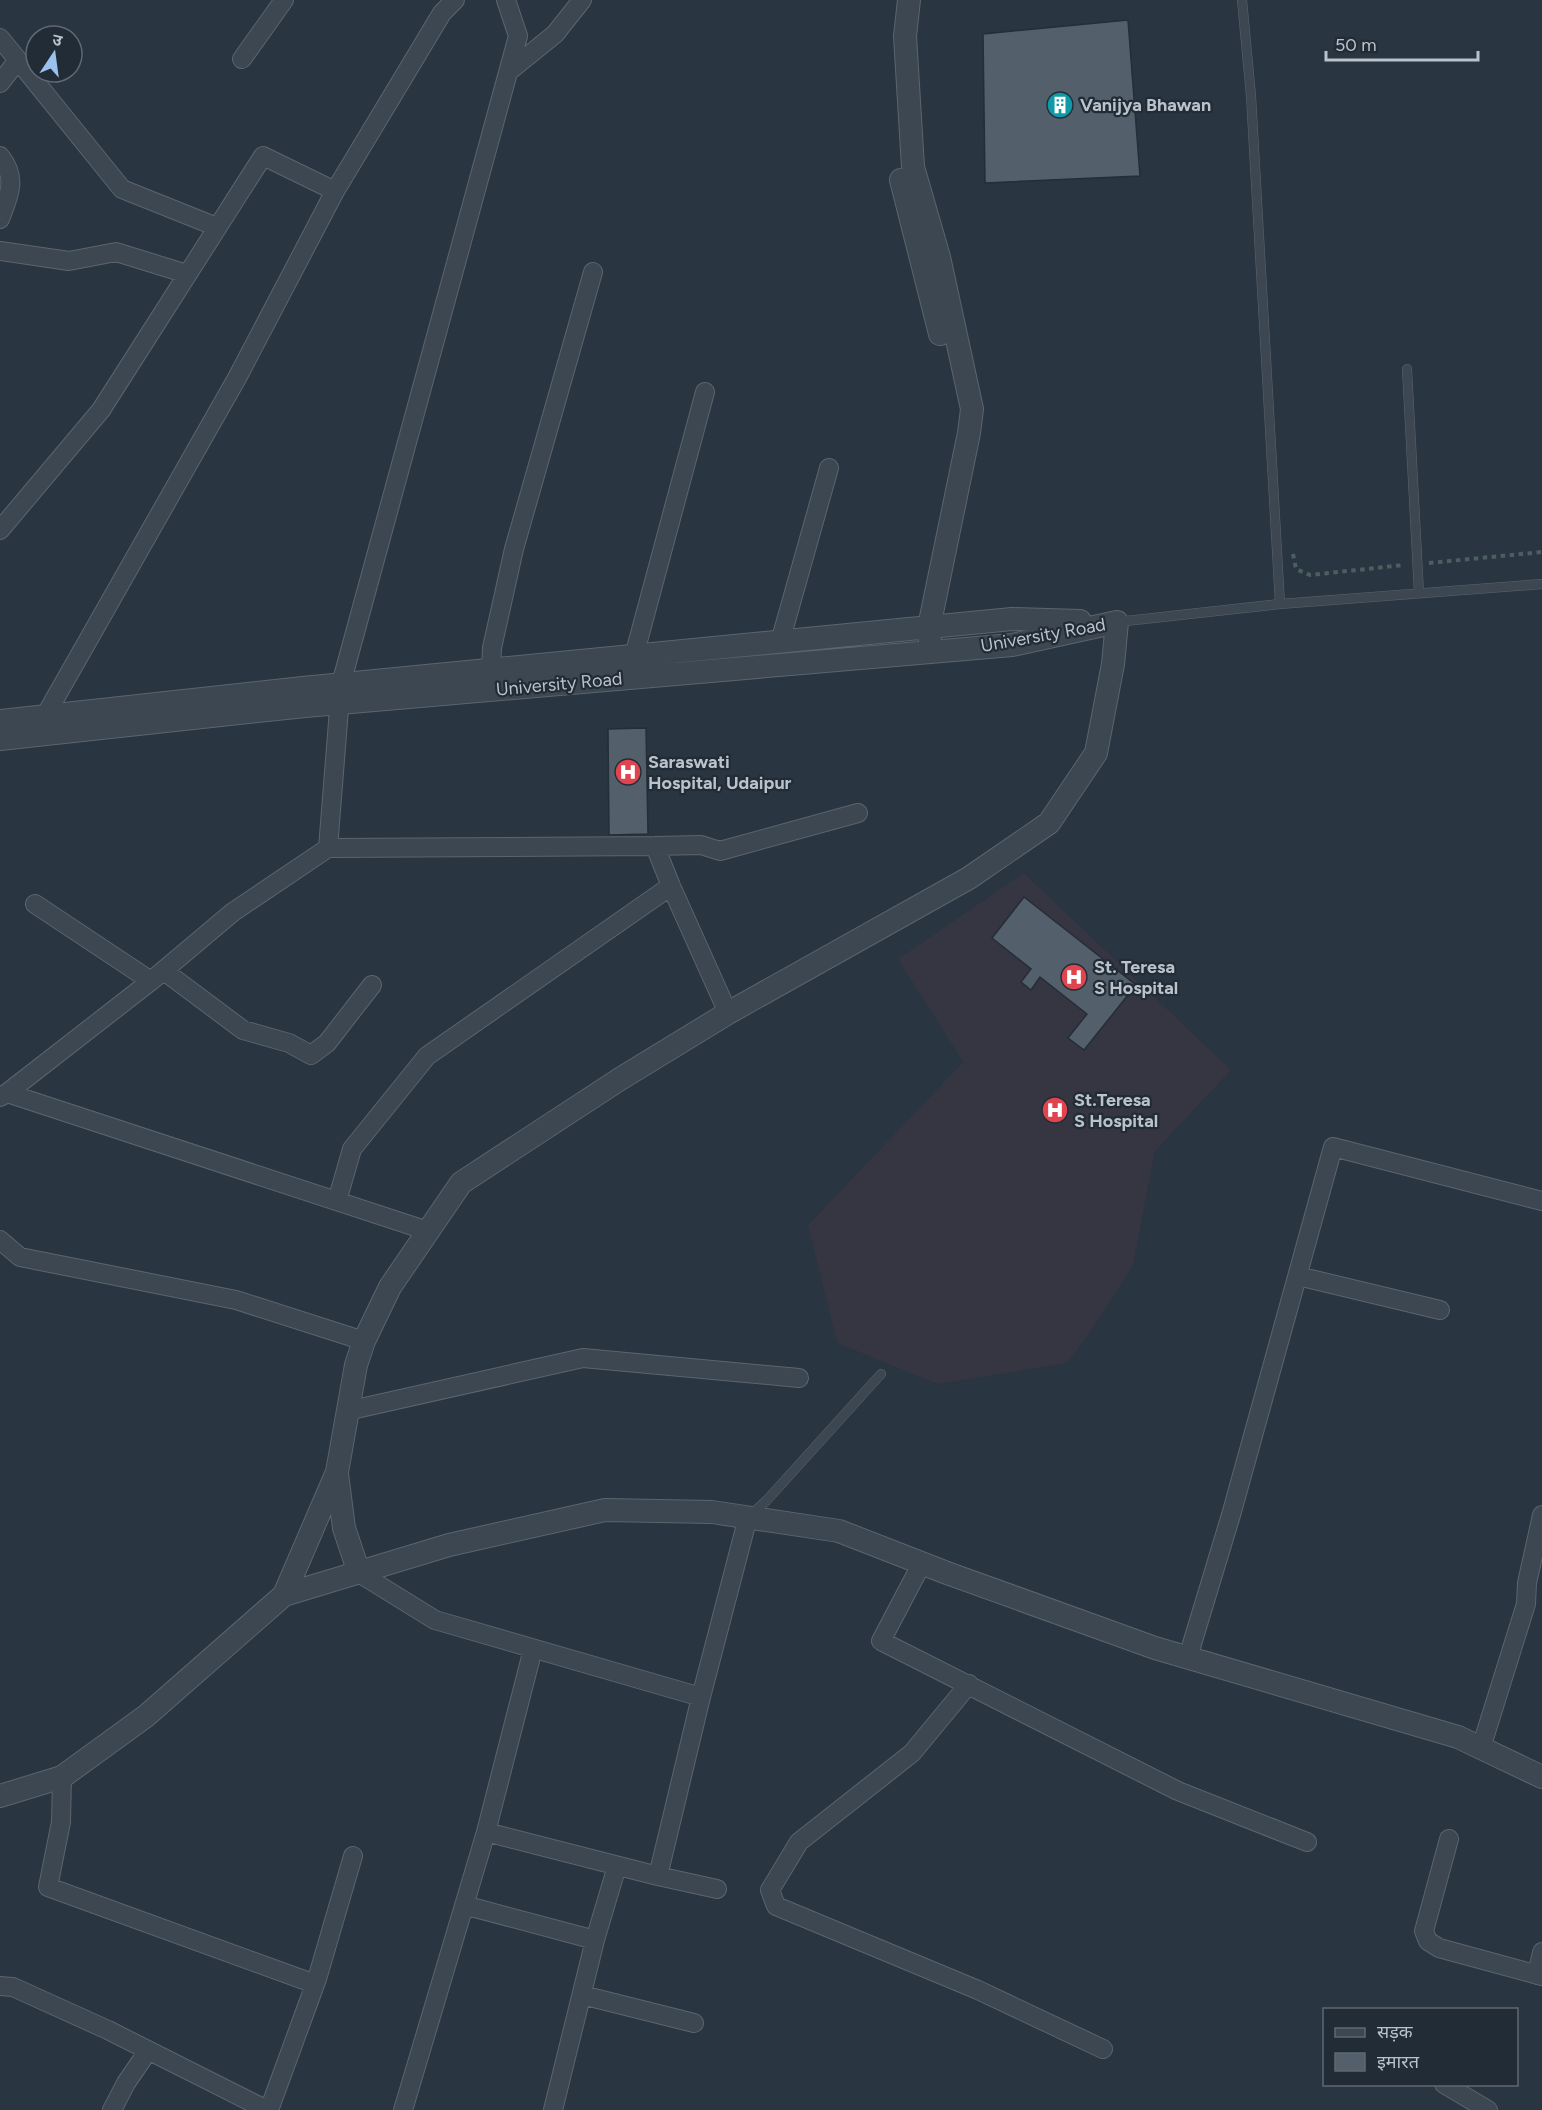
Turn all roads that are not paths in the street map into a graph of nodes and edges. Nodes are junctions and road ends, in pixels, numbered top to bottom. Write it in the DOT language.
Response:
graph roads {
  1 [pos="284,0"];
  2 [pos="455,0"];
  3 [pos="506,0"];
  4 [pos="582,0"];
  5 [pos="893,0"];
  6 [pos="909,0"];
  7 [pos="1242,0"];
  8 [pos="0,38"];
  9 [pos="242,59"];
  10 [pos="18,60"];
  11 [pos="508,72"];
  12 [pos="0,83"];
  13 [pos="0,156"];
  14 [pos="335,191"];
  15 [pos="0,219"];
  16 [pos="217,227"];
  17 [pos="0,251"];
  18 [pos="592,272"];
  19 [pos="187,274"];
  20 [pos="1407,369"];
  21 [pos="705,392"];
  22 [pos="969,433"];
  23 [pos="829,468"];
  24 [pos="0,530"];
  25 [pos="1542,584"];
  26 [pos="1419,593"];
  27 [pos="1280,604"];
  28 [pos="1117,622"];
  29 [pos="928,627"];
  30 [pos="780,642"];
  31 [pos="930,652"];
  32 [pos="634,656"];
  33 [pos="491,670"];
  34 [pos="340,693"];
  35 [pos="45,716"];
  36 [pos="0,720"];
  37 [pos="0,739"];
  38 [pos="858,813"];
  39 [pos="655,846"];
  40 [pos="328,848"];
  41 [pos="670,886"];
  42 [pos="35,904"];
  43 [pos="157,976"];
  44 [pos="372,985"];
  45 [pos="729,1013"];
  46 [pos="4,1095"];
  47 [pos="337,1201"];
  48 [pos="1542,1201"];
  49 [pos="428,1231"];
  50 [pos="0,1240"];
  51 [pos="1298,1276"];
  52 [pos="1440,1310"];
  53 [pos="364,1341"];
  54 [pos="881,1374"];
  55 [pos="799,1378"];
  56 [pos="347,1411"];
  57 [pos="337,1472"];
  58 [pos="1542,1515"];
  59 [pos="748,1517"];
  60 [pos="922,1563"];
  61 [pos="359,1573"];
  62 [pos="1535,1585"];
  63 [pos="284,1595"];
  64 [pos="533,1649"];
  65 [pos="1188,1657"];
  66 [pos="969,1683"];
  67 [pos="701,1697"];
  68 [pos="1481,1748"];
  69 [pos="62,1777"];
  70 [pos="1542,1777"];
  71 [pos="0,1796"];
  72 [pos="486,1832"];
  73 [pos="1449,1839"];
  74 [pos="1307,1842"];
  75 [pos="353,1856"];
  76 [pos="617,1866"];
  77 [pos="658,1876"];
  78 [pos="717,1889"];
  79 [pos="464,1905"];
  80 [pos="595,1940"];
  81 [pos="1542,1952"];
  82 [pos="1540,1976"];
  83 [pos="315,1984"];
  84 [pos="0,1986"];
  85 [pos="582,1995"];
  86 [pos="694,2023"];
  87 [pos="1103,2049"];
  88 [pos="148,2051"];
  89 [pos="1446,2086"];
  90 [pos="112,2110"];
  91 [pos="268,2110"];
  92 [pos="403,2110"];
  93 [pos="553,2110"];
  94 [pos="1488,2110"];
  1 -- 9 [label="street"];
  2 -- 14 [label="street"];
  3 -- 11 [label="street"];
  4 -- 11 [label="street"];
  5 -- 22 [label="street"];
  6 -- 22 [label="street"];
  7 -- 27 [label="lane"];
  8 -- 10 [label="street"];
  10 -- 12 [label="street"];
  10 -- 16 [label="street"];
  11 -- 34 [label="street"];
  13 -- 15 [label="street"];
  14 -- 16 [label="street"];
  14 -- 35 [label="street"];
  16 -- 19 [label="street"];
  17 -- 19 [label="street"];
  18 -- 33 [label="street"];
  19 -- 24 [label="street"];
  20 -- 26 [label="lane"];
  21 -- 32 [label="street"];
  22 -- 29 [label="street"];
  23 -- 30 [label="street"];
  25 -- 26 [label="lane, University Road"];
  26 -- 27 [label="lane, University Road"];
  27 -- 28 [label="lane, University Road"];
  28 -- 29 [label="street, University Road"];
  28 -- 31 [label="street, University Road"];
  28 -- 45 [label="street"];
  29 -- 30 [label="street, University Road"];
  29 -- 31 [label="street"];
  30 -- 32 [label="street, University Road"];
  31 -- 34 [label="street, University Road"];
  32 -- 33 [label="street, University Road"];
  33 -- 34 [label="street, University Road"];
  34 -- 35 [label="street, University Road"];
  34 -- 37 [label="street, University Road"];
  34 -- 40 [label="street"];
  35 -- 36 [label="street, University Road"];
  38 -- 39 [label="street"];
  39 -- 40 [label="street"];
  39 -- 41 [label="street"];
  40 -- 43 [label="street"];
  41 -- 45 [label="street"];
  41 -- 47 [label="street"];
  42 -- 43 [label="street"];
  43 -- 44 [label="street"];
  43 -- 46 [label="street"];
  45 -- 49 [label="street"];
  46 -- 47 [label="street"];
  47 -- 49 [label="street"];
  48 -- 51 [label="street"];
  49 -- 53 [label="street"];
  50 -- 53 [label="street"];
  51 -- 52 [label="street"];
  51 -- 65 [label="street"];
  53 -- 56 [label="street"];
  54 -- 59 [label="lane"];
  55 -- 56 [label="street"];
  56 -- 57 [label="street"];
  57 -- 61 [label="street"];
  57 -- 63 [label="street"];
  58 -- 62 [label="street"];
  59 -- 60 [label="street"];
  59 -- 61 [label="street"];
  59 -- 67 [label="street"];
  60 -- 65 [label="street"];
  60 -- 66 [label="street"];
  61 -- 63 [label="street"];
  61 -- 64 [label="street"];
  62 -- 68 [label="street"];
  63 -- 69 [label="street"];
  64 -- 67 [label="street"];
  64 -- 72 [label="street"];
  65 -- 68 [label="street"];
  66 -- 74 [label="street"];
  66 -- 87 [label="street"];
  67 -- 77 [label="street"];
  68 -- 70 [label="street"];
  69 -- 71 [label="street"];
  69 -- 83 [label="street"];
  72 -- 76 [label="street"];
  72 -- 79 [label="street"];
  73 -- 82 [label="street"];
  75 -- 83 [label="street"];
  76 -- 77 [label="street"];
  76 -- 80 [label="street"];
  77 -- 78 [label="street"];
  79 -- 80 [label="street"];
  79 -- 92 [label="street"];
  80 -- 85 [label="street"];
  81 -- 82 [label="street"];
  83 -- 91 [label="street"];
  84 -- 88 [label="street"];
  85 -- 86 [label="street"];
  85 -- 93 [label="street"];
  88 -- 90 [label="street"];
  88 -- 91 [label="street"];
  89 -- 94 [label="street"];
}
